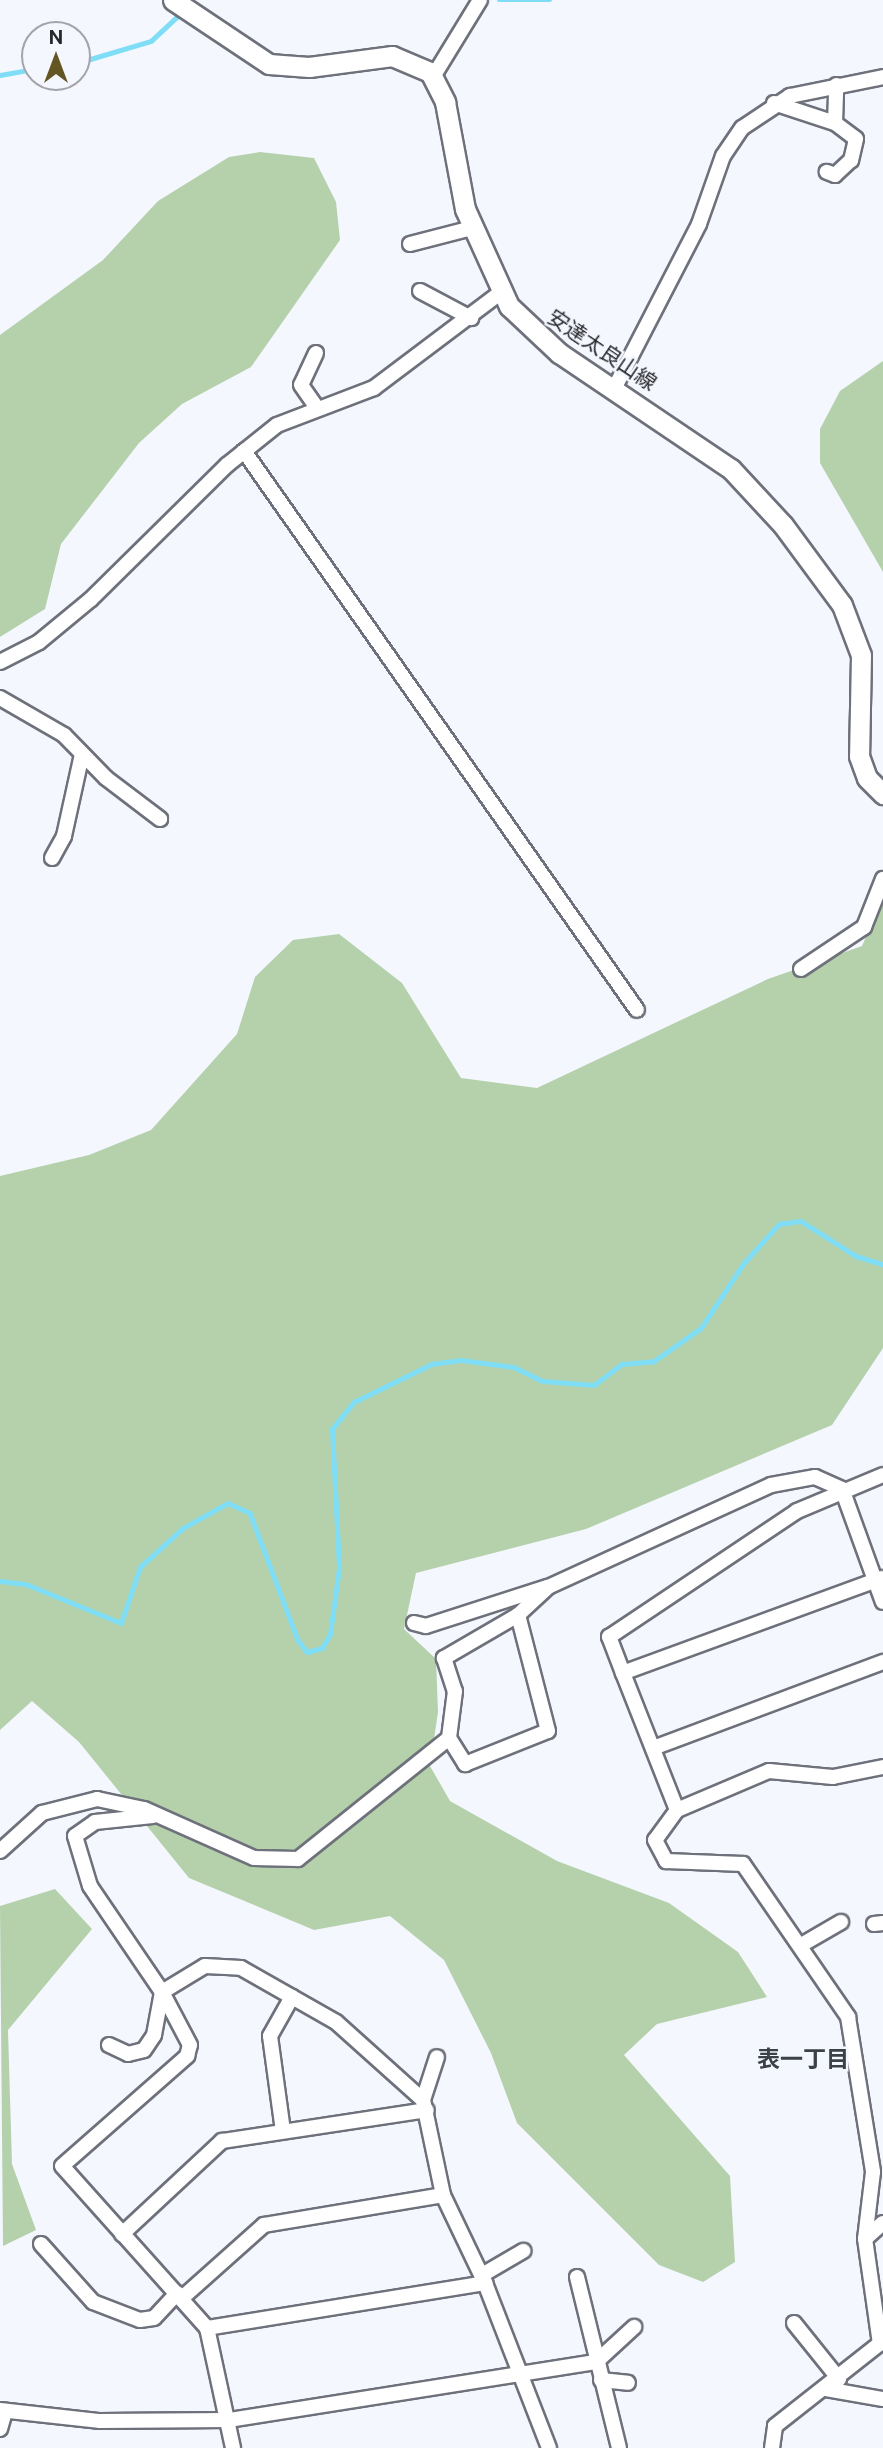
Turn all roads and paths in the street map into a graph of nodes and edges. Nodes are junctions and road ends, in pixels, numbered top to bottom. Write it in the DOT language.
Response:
graph roads {
  1 [pos="479,1"];
  2 [pos="181,7"];
  3 [pos="433,77"];
  4 [pos="883,77"];
  5 [pos="836,85"];
  6 [pos="774,103"];
  7 [pos="835,123"];
  8 [pos="827,172"];
  9 [pos="472,228"];
  10 [pos="410,244"];
  11 [pos="420,291"];
  12 [pos="500,293"];
  13 [pos="471,318"];
  14 [pos="316,353"];
  15 [pos="615,387"];
  16 [pos="317,408"];
  17 [pos="244,451"];
  18 [pos="0,662"];
  19 [pos="0,698"];
  20 [pos="82,754"];
  21 [pos="883,794"];
  22 [pos="160,819"];
  23 [pos="52,858"];
  24 [pos="883,879"];
  25 [pos="801,969"];
  26 [pos="637,1010"];
  27 [pos="883,1475"];
  28 [pos="842,1489"];
  29 [pos="879,1579"];
  30 [pos="548,1587"];
  31 [pos="883,1602"];
  32 [pos="518,1615"];
  33 [pos="414,1623"];
  34 [pos="883,1662"];
  35 [pos="623,1672"];
  36 [pos="449,1738"];
  37 [pos="653,1748"];
  38 [pos="883,1767"];
  39 [pos="677,1810"];
  40 [pos="158,1815"];
  41 [pos="0,1851"];
  42 [pos="841,1922"];
  43 [pos="803,1944"];
  44 [pos="162,1993"];
  45 [pos="292,1997"];
  46 [pos="109,2045"];
  47 [pos="437,2057"];
  48 [pos="425,2105"];
  49 [pos="283,2131"];
  50 [pos="443,2195"];
  51 [pos="883,2223"];
  52 [pos="121,2234"];
  53 [pos="865,2239"];
  54 [pos="41,2244"];
  55 [pos="523,2250"];
  56 [pos="577,2277"];
  57 [pos="484,2279"];
  58 [pos="180,2296"];
  59 [pos="793,2323"];
  60 [pos="634,2327"];
  61 [pos="207,2328"];
  62 [pos="881,2342"];
  63 [pos="596,2362"];
  64 [pos="519,2372"];
  65 [pos="839,2379"];
  66 [pos="601,2380"];
  67 [pos="628,2383"];
  68 [pos="826,2389"];
  69 [pos="883,2399"];
  70 [pos="2,2410"];
  71 [pos="229,2420"];
  72 [pos="0,2429"];
  73 [pos="233,2448"];
  74 [pos="549,2448"];
  75 [pos="619,2448"];
  76 [pos="772,2448"];
  1 -- 3 [label="street"];
  2 -- 3 [label="main road"];
  3 -- 9 [label="main road, 安達太良山線"];
  4 -- 5 [label="street"];
  5 -- 6 [label="street"];
  5 -- 7 [label="street"];
  6 -- 7 [label="street"];
  6 -- 15 [label="street"];
  7 -- 8 [label="street"];
  9 -- 10 [label="street"];
  9 -- 12 [label="main road, 安達太良山線"];
  11 -- 13 [label="street"];
  12 -- 13 [label="street"];
  12 -- 15 [label="main road, 安達太良山線"];
  13 -- 16 [label="street"];
  14 -- 16 [label="street"];
  15 -- 21 [label="main road, 安達太良山線"];
  16 -- 17 [label="street"];
  17 -- 18 [label="street"];
  17 -- 26 [label="street"];
  19 -- 20 [label="street"];
  20 -- 22 [label="street"];
  20 -- 23 [label="street"];
  24 -- 25 [label="street"];
  27 -- 28 [label="street"];
  28 -- 29 [label="street"];
  28 -- 30 [label="street"];
  28 -- 35 [label="street"];
  29 -- 31 [label="street"];
  29 -- 35 [label="street"];
  30 -- 32 [label="street"];
  30 -- 33 [label="street"];
  32 -- 36 [label="street"];
  32 -- 36 [label="street"];
  34 -- 37 [label="street"];
  35 -- 37 [label="street"];
  36 -- 40 [label="street"];
  37 -- 39 [label="street"];
  38 -- 39 [label="street"];
  39 -- 43 [label="street"];
  40 -- 41 [label="street"];
  40 -- 44 [label="street"];
  42 -- 43 [label="street"];
  43 -- 53 [label="street"];
  44 -- 45 [label="street"];
  44 -- 46 [label="street"];
  44 -- 52 [label="street"];
  45 -- 48 [label="street"];
  45 -- 49 [label="street"];
  47 -- 48 [label="street"];
  48 -- 49 [label="street"];
  48 -- 50 [label="street"];
  49 -- 52 [label="street"];
  50 -- 57 [label="street"];
  50 -- 58 [label="street"];
  51 -- 53 [label="street"];
  52 -- 58 [label="street"];
  53 -- 62 [label="street"];
  54 -- 58 [label="street"];
  55 -- 57 [label="street"];
  56 -- 63 [label="street"];
  57 -- 61 [label="street"];
  57 -- 64 [label="street"];
  58 -- 61 [label="street"];
  59 -- 65 [label="street"];
  60 -- 63 [label="street"];
  61 -- 71 [label="street"];
  62 -- 65 [label="street"];
  63 -- 64 [label="street"];
  63 -- 66 [label="street"];
  64 -- 71 [label="street"];
  64 -- 74 [label="street"];
  65 -- 68 [label="street"];
  66 -- 67 [label="street"];
  66 -- 75 [label="street"];
  68 -- 69 [label="street"];
  68 -- 76 [label="street"];
  70 -- 71 [label="street"];
  70 -- 72 [label="street"];
  71 -- 73 [label="street"];
}
